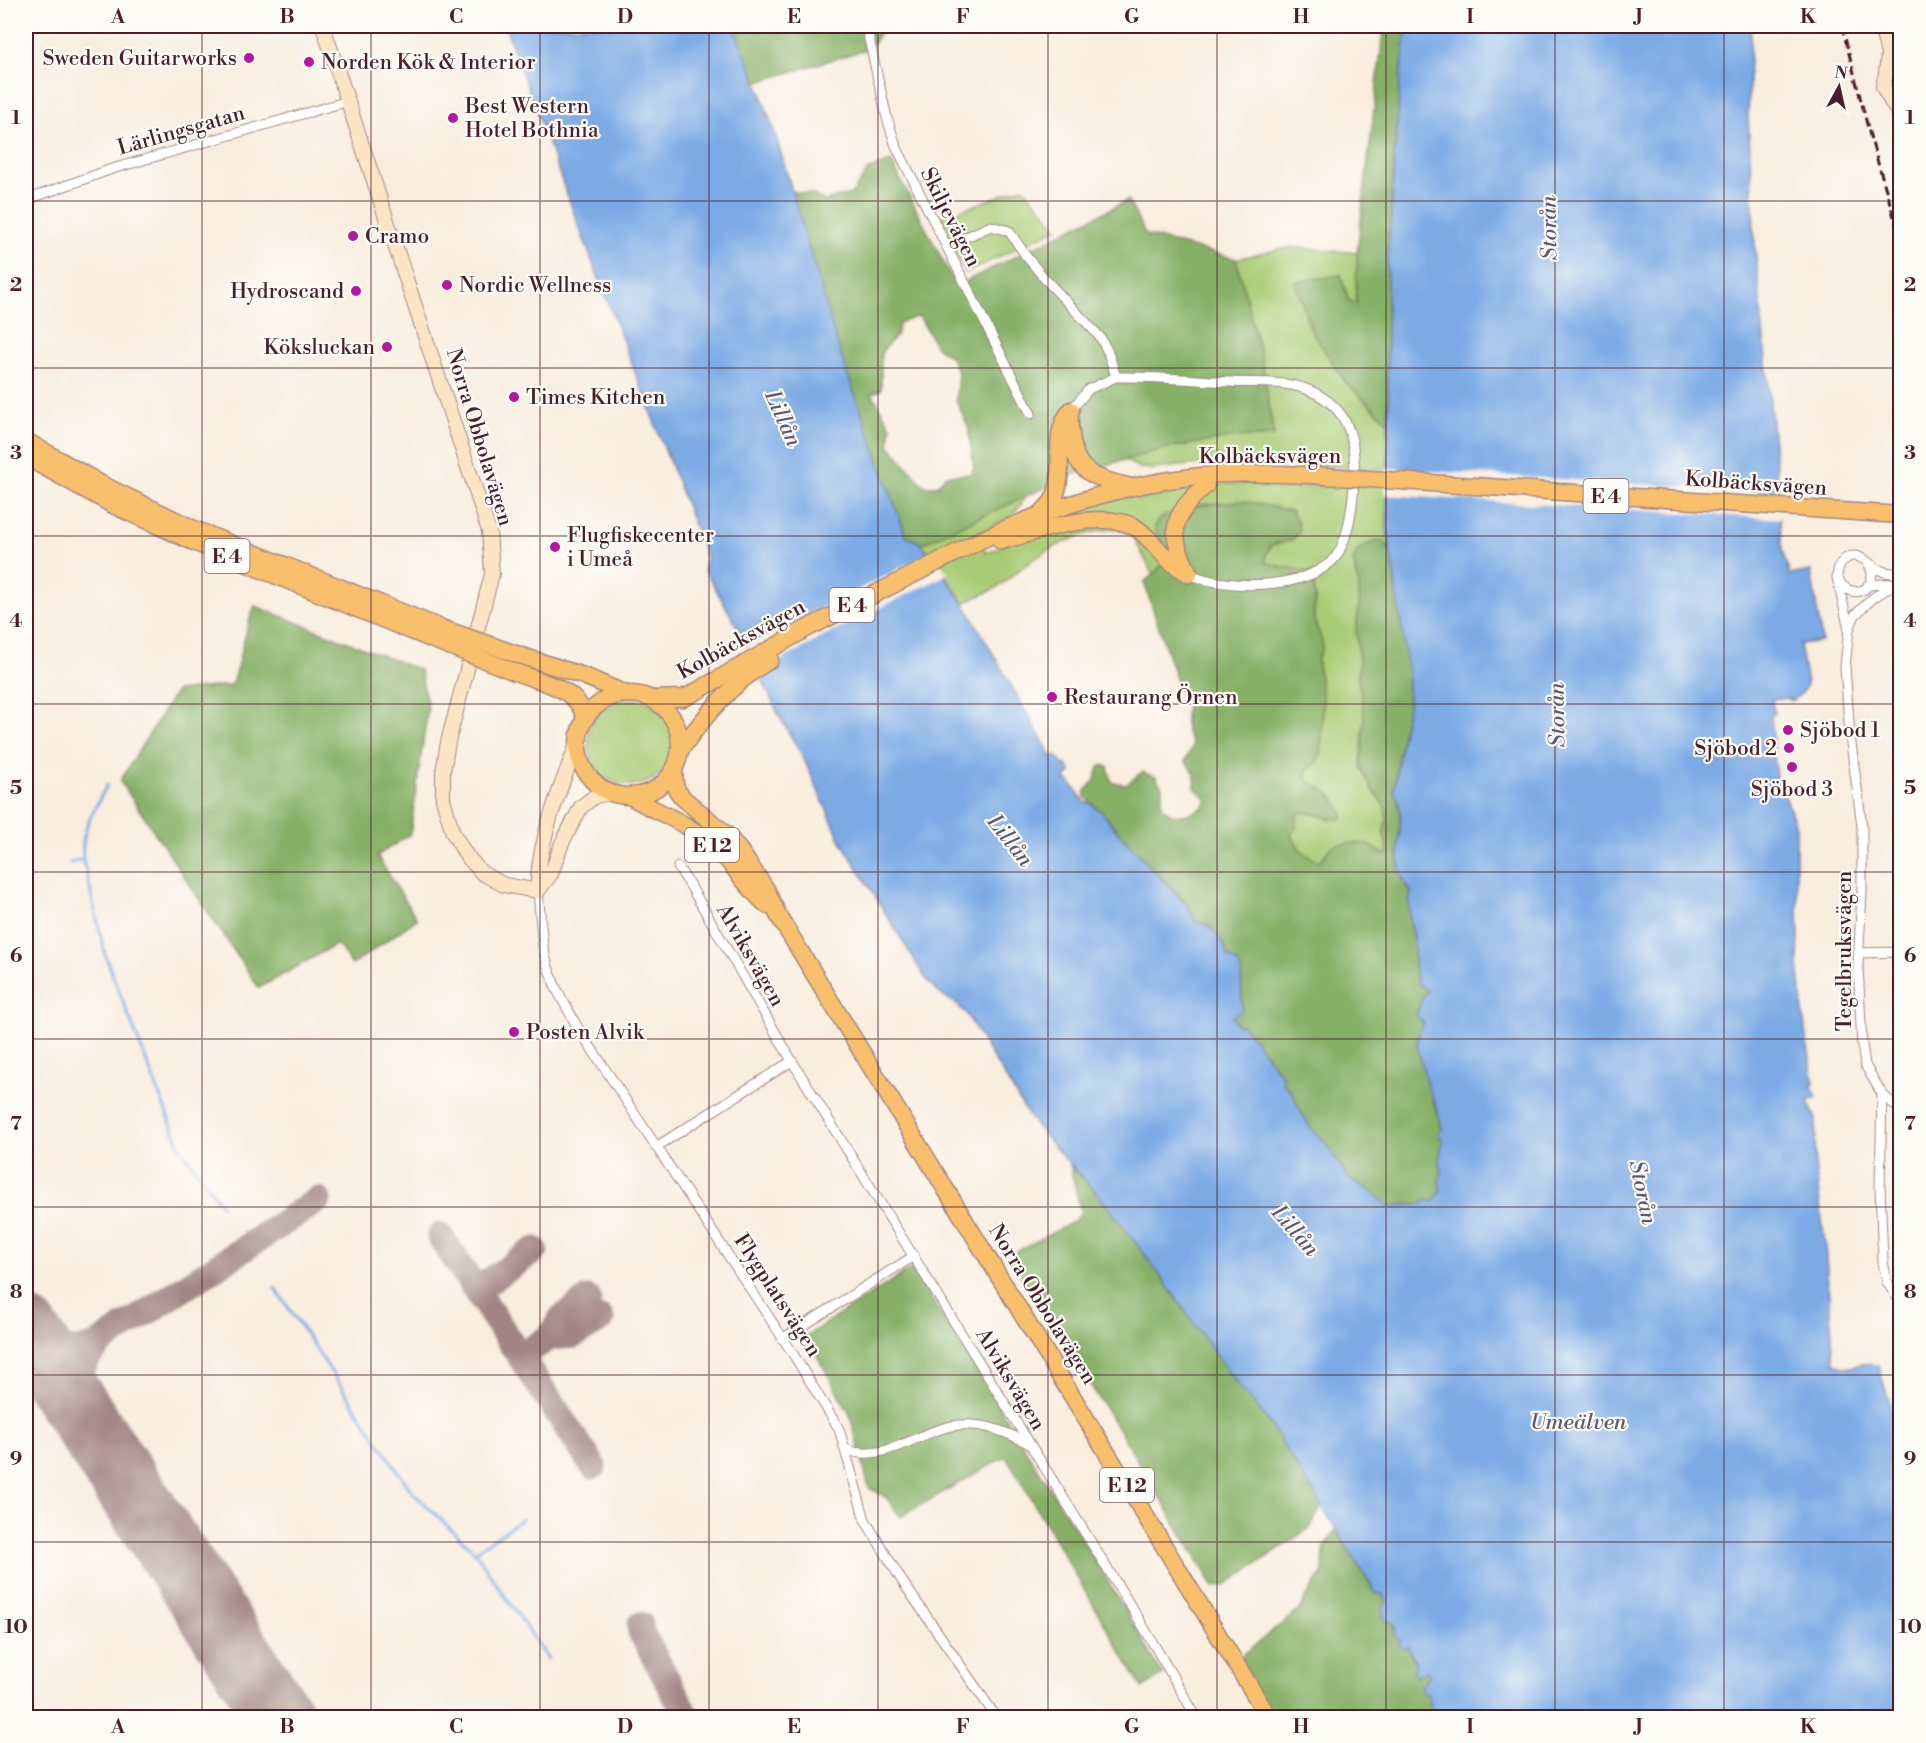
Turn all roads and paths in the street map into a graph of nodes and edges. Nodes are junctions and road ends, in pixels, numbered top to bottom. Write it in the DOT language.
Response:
graph roads {
  1 [pos="323,26"];
  2 [pos="879,26"];
  3 [pos="1881,26"];
  4 [pos="1890,26"];
  5 [pos="867,28"];
  6 [pos="1900,47"];
  7 [pos="1900,65"];
  8 [pos="1886,73"];
  9 [pos="348,101"];
  10 [pos="1895,101"];
  11 [pos="1900,117"];
  12 [pos="26,200"];
  13 [pos="946,246"];
  14 [pos="1116,377"];
  15 [pos="1071,410"];
  16 [pos="1031,414"];
  17 [pos="26,441"];
  18 [pos="26,457"];
  19 [pos="1312,479"];
  20 [pos="1206,485"];
  21 [pos="1131,487"];
  22 [pos="1900,515"];
  23 [pos="1039,516"];
  24 [pos="1900,524"];
  25 [pos="1001,541"];
  26 [pos="981,545"];
  27 [pos="1868,563"];
  28 [pos="1194,576"];
  29 [pos="1899,580"];
  30 [pos="1839,581"];
  31 [pos="1865,588"];
  32 [pos="1855,615"];
  33 [pos="1849,629"];
  34 [pos="438,635"];
  35 [pos="732,677"];
  36 [pos="626,694"];
  37 [pos="652,699"];
  38 [pos="585,719"];
  39 [pos="578,742"];
  40 [pos="681,749"];
  41 [pos="674,770"];
  42 [pos="611,793"];
  43 [pos="630,796"];
  44 [pos="678,867"];
  45 [pos="538,891"];
  46 [pos="778,915"];
  47 [pos="1900,952"];
  48 [pos="1859,953"];
  49 [pos="792,1061"];
  50 [pos="1882,1094"];
  51 [pos="1900,1110"];
  52 [pos="656,1147"];
  53 [pos="915,1256"];
  54 [pos="1900,1302"];
  55 [pos="782,1339"];
  56 [pos="1030,1444"];
  57 [pos="845,1449"];
  58 [pos="997,1718"];
  59 [pos="1197,1718"];
  60 [pos="1269,1718"];
  1 -- 9 [label="street, Norra Obbolavägen"];
  2 -- 5 [label="street"];
  3 -- 8 [label="street"];
  4 -- 6 [label="street"];
  5 -- 13 [label="street, Skiljevägen"];
  7 -- 8 [label="street"];
  8 -- 10 [label="street"];
  9 -- 12 [label="street, Lärlingsgatan"];
  9 -- 45 [label="street, Norra Obbolavägen"];
  10 -- 11 [label="street"];
  13 -- 14 [label="street"];
  13 -- 16 [label="street, Skiljevägen"];
  14 -- 15 [label="street"];
  14 -- 28 [label="street"];
  15 -- 21 [label="highway"];
  15 -- 23 [label="highway"];
  17 -- 34 [label="highway, E 4"];
  18 -- 34 [label="highway, E 4"];
  19 -- 20 [label="highway, Kolbäcksvägen / E 4"];
  19 -- 21 [label="highway, Kolbäcksvägen / E 4"];
  19 -- 22 [label="highway, Kolbäcksvägen / E 4, bridge"];
  19 -- 24 [label="highway, Kolbäcksvägen / E 4"];
  20 -- 25 [label="highway, Kolbäcksvägen / E 4"];
  20 -- 28 [label="highway"];
  21 -- 23 [label="highway, Kolbäcksvägen / E 4"];
  23 -- 26 [label="highway, Kolbäcksvägen / E 4"];
  25 -- 26 [label="highway, Kolbäcksvägen / E 4"];
  25 -- 28 [label="highway"];
  26 -- 35 [label="highway, Kolbäcksvägen / E 4"];
  27 -- 29 [label="street"];
  27 -- 30 [label="street"];
  27 -- 31 [label="street"];
  29 -- 31 [label="street"];
  29 -- 32 [label="street, Tegelbruksvägen"];
  30 -- 31 [label="street"];
  30 -- 33 [label="street, Tegelbruksvägen"];
  31 -- 32 [label="street"];
  32 -- 33 [label="street, Tegelbruksvägen"];
  33 -- 48 [label="street, Tegelbruksvägen"];
  34 -- 36 [label="highway, E 4, bridge"];
  34 -- 38 [label="highway, E 4, bridge"];
  35 -- 37 [label="highway, Kolbäcksvägen / E 4"];
  35 -- 40 [label="highway, Kolbäcksvägen / E 4"];
  36 -- 37 [label="highway, E 4"];
  36 -- 38 [label="highway"];
  37 -- 40 [label="highway"];
  38 -- 39 [label="highway"];
  39 -- 42 [label="highway, E 4"];
  39 -- 45 [label="street, Flygplatsvägen"];
  40 -- 41 [label="highway, E 4"];
  41 -- 43 [label="highway, E 4"];
  41 -- 46 [label="highway, Norra Obbolavägen / E 12"];
  42 -- 43 [label="highway, E 4"];
  42 -- 45 [label="street"];
  43 -- 46 [label="highway, Norra Obbolavägen / E 12"];
  44 -- 49 [label="street, Alviksvägen"];
  45 -- 52 [label="street, Flygplatsvägen"];
  46 -- 60 [label="highway, Norra Obbolavägen / E 12"];
  47 -- 48 [label="street"];
  48 -- 50 [label="street, Tegelbruksvägen"];
  49 -- 52 [label="street"];
  49 -- 53 [label="street, Alviksvägen"];
  50 -- 51 [label="street"];
  50 -- 54 [label="street"];
  52 -- 55 [label="street, Flygplatsvägen"];
  53 -- 55 [label="street"];
  53 -- 56 [label="street, Alviksvägen"];
  55 -- 57 [label="street, Flygplatsvägen"];
  56 -- 57 [label="street"];
  56 -- 59 [label="street, Alviksvägen"];
  57 -- 58 [label="street, Flygplatsvägen"];
}
